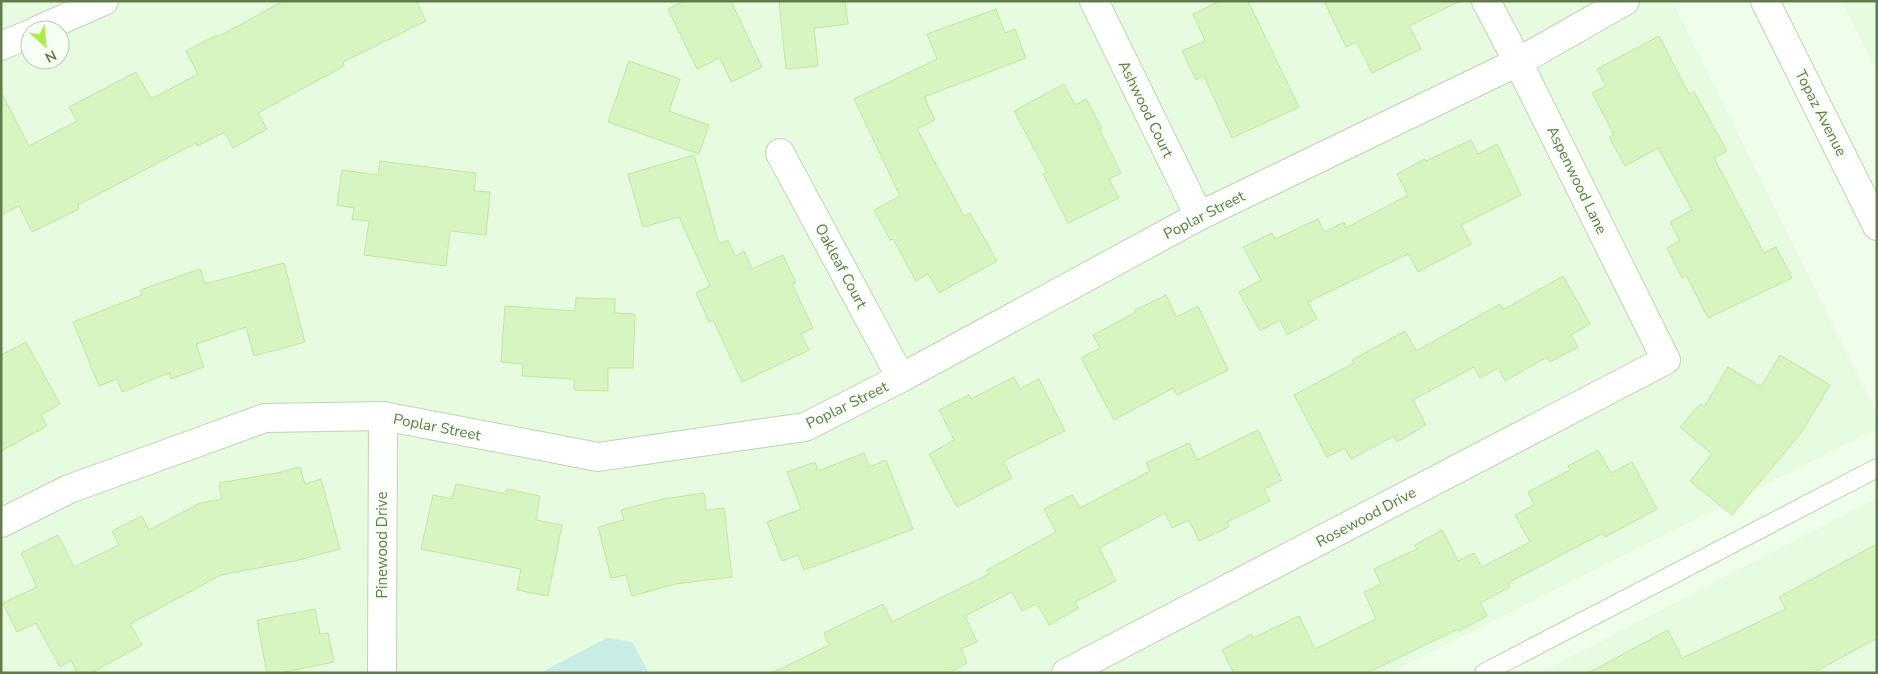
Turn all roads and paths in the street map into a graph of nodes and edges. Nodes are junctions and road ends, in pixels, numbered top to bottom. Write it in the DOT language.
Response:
graph roads {
  1 [pos="104,1"];
  2 [pos="1094,1"];
  3 [pos="1486,1"];
  4 [pos="1625,1"];
  5 [pos="1765,1"];
  6 [pos="61,20"];
  7 [pos="20,38"];
  8 [pos="1,46"];
  9 [pos="1518,62"];
  10 [pos="780,153"];
  11 [pos="1199,216"];
  12 [pos="1877,226"];
  13 [pos="1666,360"];
  14 [pos="901,378"];
  15 [pos="383,416"];
  16 [pos="1877,468"];
  17 [pos="1,523"];
  18 [pos="382,673"];
  19 [pos="1066,673"];
  20 [pos="1484,673"];
  1 -- 6 [label="street"];
  2 -- 11 [label="street, Ashwood Court"];
  3 -- 9 [label="street, Aspenwood Lane"];
  4 -- 9 [label="street, Poplar Street"];
  5 -- 12 [label="street, Topaz Avenue"];
  7 -- 8 [label="street"];
  9 -- 11 [label="street, Poplar Street"];
  9 -- 13 [label="street, Aspenwood Lane"];
  10 -- 14 [label="street, Oakleaf Court"];
  11 -- 14 [label="street, Poplar Street"];
  13 -- 19 [label="street, Rosewood Drive"];
  14 -- 15 [label="street, Poplar Street"];
  15 -- 17 [label="street, Poplar Street"];
  15 -- 18 [label="street, Pinewood Drive"];
  16 -- 20 [label="lane"];
}
